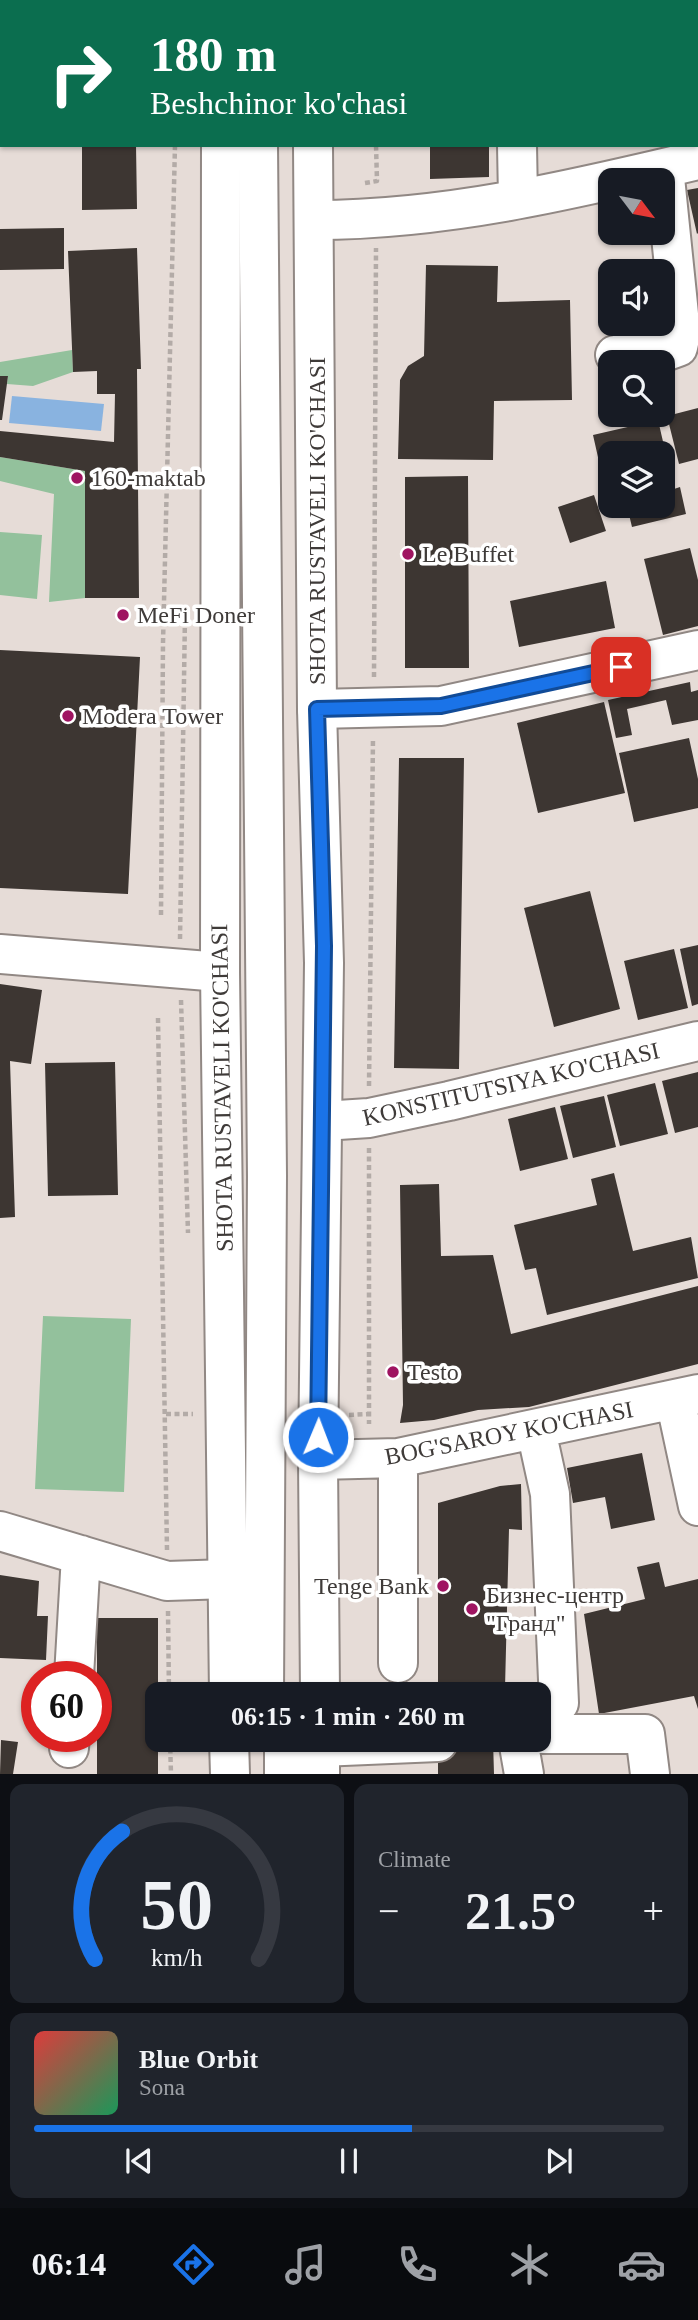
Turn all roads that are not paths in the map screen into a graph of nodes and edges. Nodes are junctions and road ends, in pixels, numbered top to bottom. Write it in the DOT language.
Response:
graph roads {
  1 [pos="221,147"];
  2 [pos="258,147"];
  3 [pos="275,147"];
  4 [pos="313,147"];
  5 [pos="517,147"];
  6 [pos="681,164"];
  7 [pos="518,200"];
  8 [pos="316,220"];
  9 [pos="670,350"];
  10 [pos="698,650"];
  11 [pos="317,709"];
  12 [pos="0,954"];
  13 [pos="220,972"];
  14 [pos="698,1041"];
  15 [pos="323,1121"];
  16 [pos="686,1397"];
  17 [pos="536,1430"];
  18 [pos="398,1458"];
  19 [pos="318,1460"];
  20 [pos="698,1506"];
  21 [pos="0,1531"];
  22 [pos="81,1555"];
  23 [pos="229,1579"];
  24 [pos="75,1661"];
  25 [pos="398,1663"];
  26 [pos="229,1682"];
  27 [pos="264,1682"];
  28 [pos="284,1682"];
  29 [pos="320,1682"];
  30 [pos="549,1682"];
  31 [pos="551,1719"];
  32 [pos="229,1752"];
  33 [pos="264,1752"];
  34 [pos="309,1752"];
  35 [pos="520,1752"];
  36 [pos="230,1774"];
  37 [pos="264,1774"];
  38 [pos="285,1774"];
  39 [pos="524,1774"];
  40 [pos="650,1774"];
  1 -- 13 [label="main road, SHOTA RUSTAVELI KO'CHASI"];
  2 -- 27 [label="main road"];
  3 -- 28 [label="main road"];
  4 -- 8 [label="main road, SHOTA RUSTAVELI KO'CHASI"];
  5 -- 7 [label="main road"];
  6 -- 7 [label="main road"];
  6 -- 9 [label="main road"];
  7 -- 8 [label="main road"];
  8 -- 11 [label="main road, SHOTA RUSTAVELI KO'CHASI"];
  10 -- 11 [label="main road"];
  11 -- 15 [label="main road, SHOTA RUSTAVELI KO'CHASI"];
  12 -- 13 [label="main road"];
  13 -- 23 [label="main road, SHOTA RUSTAVELI KO'CHASI"];
  14 -- 15 [label="main road, KONSTITUTSIYA KO'CHASI"];
  15 -- 19 [label="main road, SHOTA RUSTAVELI KO'CHASI"];
  16 -- 17 [label="main road, BOG'SAROY KO'CHASI"];
  16 -- 20 [label="main road"];
  17 -- 18 [label="main road, BOG'SAROY KO'CHASI"];
  17 -- 30 [label="main road"];
  18 -- 19 [label="main road, BOG'SAROY KO'CHASI"];
  18 -- 25 [label="main road"];
  19 -- 29 [label="main road, SHOTA RUSTAVELI KO'CHASI"];
  21 -- 22 [label="main road"];
  22 -- 23 [label="main road"];
  22 -- 24 [label="main road"];
  23 -- 26 [label="main road, SHOTA RUSTAVELI KO'CHASI"];
  31 -- 40 [label="main road"];
  32 -- 36 [label="main road"];
  33 -- 37 [label="main road"];
  34 -- 38 [label="main road"];
  35 -- 39 [label="main road"];
}
